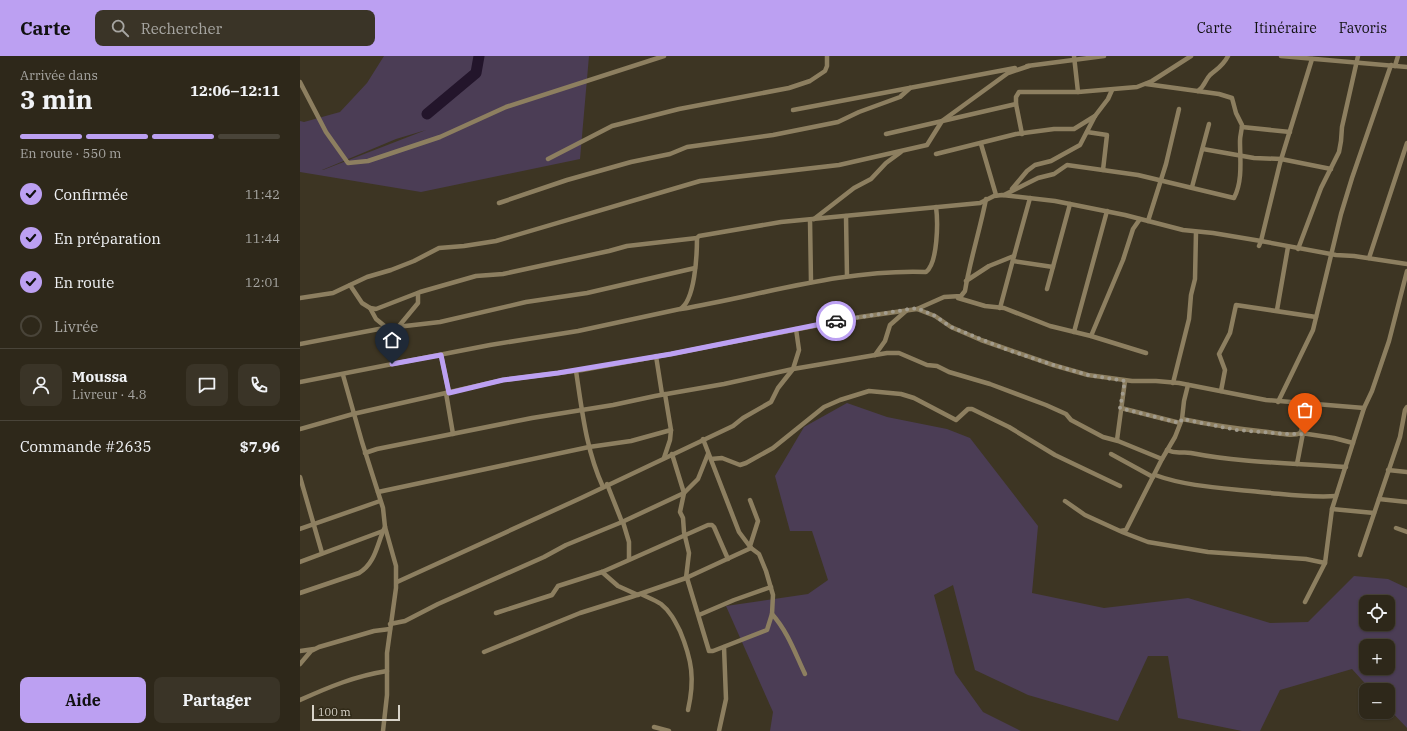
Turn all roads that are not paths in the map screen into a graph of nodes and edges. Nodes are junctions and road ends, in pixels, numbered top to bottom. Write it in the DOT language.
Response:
graph roads {
  1 [pos="664,56"];
  2 [pos="828,56"];
  3 [pos="1104,56"];
  4 [pos="1191,56"];
  5 [pos="1228,56"];
  6 [pos="1281,56"];
  7 [pos="1358,56"];
  8 [pos="1398,56"];
  9 [pos="1075,58"];
  10 [pos="1333,58"];
  11 [pos="1312,59"];
  12 [pos="1357,63"];
  13 [pos="1029,66"];
  14 [pos="1393,66"];
  15 [pos="1407,67"];
  16 [pos="300,82"];
  17 [pos="1146,84"];
  18 [pos="910,88"];
  19 [pos="1112,90"];
  20 [pos="1198,91"];
  21 [pos="1078,92"];
  22 [pos="1016,104"];
  23 [pos="1180,109"];
  24 [pos="793,110"];
  25 [pos="1095,116"];
  26 [pos="942,121"];
  27 [pos="1210,124"];
  28 [pos="1242,127"];
  29 [pos="1087,132"];
  30 [pos="1290,132"];
  31 [pos="886,134"];
  32 [pos="1022,134"];
  33 [pos="1407,143"];
  34 [pos="981,144"];
  35 [pos="1203,149"];
  36 [pos="902,150"];
  37 [pos="936,154"];
  38 [pos="1241,156"];
  39 [pos="548,159"];
  40 [pos="1281,159"];
  41 [pos="1331,169"];
  42 [pos="1103,170"];
  43 [pos="1161,180"];
  44 [pos="1192,187"];
  45 [pos="1011,190"];
  46 [pos="996,195"];
  47 [pos="1004,195"];
  48 [pos="1030,198"];
  49 [pos="986,199"];
  50 [pos="499,203"];
  51 [pos="1070,204"];
  52 [pos="936,207"];
  53 [pos="1107,211"];
  54 [pos="846,216"];
  55 [pos="1140,219"];
  56 [pos="812,220"];
  57 [pos="1148,221"];
  58 [pos="1196,232"];
  59 [pos="697,238"];
  60 [pos="1260,244"];
  61 [pos="1288,247"];
  62 [pos="1298,249"];
  63 [pos="1330,254"];
  64 [pos="1013,258"];
  65 [pos="1369,258"];
  66 [pos="1407,264"];
  67 [pos="1052,267"];
  68 [pos="695,268"];
  69 [pos="1407,271"];
  70 [pos="847,276"];
  71 [pos="966,281"];
  72 [pos="810,282"];
  73 [pos="350,285"];
  74 [pos="1047,289"];
  75 [pos="418,293"];
  76 [pos="956,297"];
  77 [pos="300,298"];
  78 [pos="370,308"];
  79 [pos="917,308"];
  80 [pos="1000,308"];
  81 [pos="680,310"];
  82 [pos="907,310"];
  83 [pos="1277,310"];
  84 [pos="1316,317"];
  85 [pos="399,326"];
  86 [pos="387,328"];
  87 [pos="796,329"];
  88 [pos="1074,332"];
  89 [pos="1091,336"];
  90 [pos="300,344"];
  91 [pos="1146,354"];
  92 [pos="441,355"];
  93 [pos="875,355"];
  94 [pos="656,356"];
  95 [pos="793,369"];
  96 [pos="576,371"];
  97 [pos="343,375"];
  98 [pos="1125,381"];
  99 [pos="300,382"];
  100 [pos="1173,383"];
  101 [pos="1188,385"];
  102 [pos="1221,391"];
  103 [pos="447,393"];
  104 [pos="664,394"];
  105 [pos="1278,402"];
  106 [pos="1308,404"];
  107 [pos="1407,407"];
  108 [pos="1120,408"];
  109 [pos="1364,408"];
  110 [pos="582,410"];
  111 [pos="353,414"];
  112 [pos="1181,421"];
  113 [pos="300,429"];
  114 [pos="671,430"];
  115 [pos="1302,433"];
  116 [pos="453,434"];
  117 [pos="1400,437"];
  118 [pos="1407,438"];
  119 [pos="703,439"];
  120 [pos="670,440"];
  121 [pos="1117,440"];
  122 [pos="1353,443"];
  123 [pos="589,447"];
  124 [pos="1167,450"];
  125 [pos="365,453"];
  126 [pos="673,454"];
  127 [pos="708,454"];
  128 [pos="1111,454"];
  129 [pos="664,458"];
  130 [pos="710,459"];
  131 [pos="1162,459"];
  132 [pos="1297,464"];
  133 [pos="1346,467"];
  134 [pos="1388,470"];
  135 [pos="1407,472"];
  136 [pos="1154,476"];
  137 [pos="300,477"];
  138 [pos="605,486"];
  139 [pos="1120,486"];
  140 [pos="378,492"];
  141 [pos="684,493"];
  142 [pos="1336,496"];
  143 [pos="1379,499"];
  144 [pos="750,500"];
  145 [pos="380,501"];
  146 [pos="1065,502"];
  147 [pos="1407,502"];
  148 [pos="1332,509"];
  149 [pos="1374,513"];
  150 [pos="622,522"];
  151 [pos="314,524"];
  152 [pos="1396,528"];
  153 [pos="384,529"];
  154 [pos="300,530"];
  155 [pos="1122,532"];
  156 [pos="1407,532"];
  157 [pos="685,536"];
  158 [pos="751,547"];
  159 [pos="322,553"];
  160 [pos="1360,555"];
  161 [pos="728,558"];
  162 [pos="629,559"];
  163 [pos="300,562"];
  164 [pos="1325,563"];
  165 [pos="602,572"];
  166 [pos="686,578"];
  167 [pos="397,582"];
  168 [pos="771,587"];
  169 [pos="300,593"];
  170 [pos="640,594"];
  171 [pos="1305,602"];
  172 [pos="496,613"];
  173 [pos="772,614"];
  174 [pos="699,616"];
  175 [pos="390,626"];
  176 [pos="724,647"];
  177 [pos="315,649"];
  178 [pos="300,651"];
  179 [pos="484,652"];
  180 [pos="300,664"];
  181 [pos="387,671"];
  182 [pos="805,674"];
  183 [pos="300,700"];
  184 [pos="688,710"];
  185 [pos="654,727"];
  186 [pos="383,731"];
  187 [pos="669,731"];
  188 [pos="719,731"];
  1 -- 16 [label="street"];
  2 -- 39 [label="street"];
  3 -- 9 [label="street"];
  4 -- 17 [label="street"];
  5 -- 20 [label="street"];
  6 -- 11 [label="street"];
  7 -- 12 [label="street"];
  8 -- 14 [label="street"];
  9 -- 13 [label="street"];
  9 -- 21 [label="street"];
  10 -- 11 [label="street"];
  10 -- 12 [label="street"];
  11 -- 30 [label="street"];
  12 -- 14 [label="street"];
  12 -- 41 [label="street"];
  13 -- 18 [label="street"];
  13 -- 26 [label="street"];
  14 -- 15 [label="street"];
  14 -- 63 [label="street"];
  17 -- 19 [label="street"];
  17 -- 20 [label="street"];
  18 -- 24 [label="street"];
  18 -- 50 [label="street"];
  19 -- 21 [label="street"];
  19 -- 25 [label="street"];
  20 -- 28 [label="street"];
  21 -- 22 [label="street"];
  22 -- 26 [label="street"];
  22 -- 32 [label="street"];
  23 -- 43 [label="street"];
  25 -- 29 [label="street"];
  25 -- 32 [label="street"];
  26 -- 31 [label="street"];
  26 -- 36 [label="street"];
  27 -- 35 [label="street"];
  28 -- 30 [label="street"];
  28 -- 38 [label="street"];
  29 -- 42 [label="street"];
  29 -- 45 [label="street"];
  30 -- 40 [label="street"];
  32 -- 34 [label="street"];
  33 -- 65 [label="street"];
  34 -- 37 [label="street"];
  34 -- 46 [label="street"];
  35 -- 38 [label="street"];
  35 -- 44 [label="street"];
  36 -- 56 [label="street"];
  36 -- 73 [label="street"];
  38 -- 40 [label="street"];
  38 -- 44 [label="street"];
  40 -- 41 [label="street"];
  40 -- 60 [label="street"];
  41 -- 62 [label="street"];
  42 -- 43 [label="street"];
  42 -- 45 [label="street"];
  43 -- 44 [label="street"];
  43 -- 57 [label="street"];
  45 -- 47 [label="street"];
  46 -- 47 [label="street"];
  46 -- 49 [label="street"];
  47 -- 48 [label="street"];
  48 -- 51 [label="street"];
  48 -- 64 [label="street"];
  49 -- 52 [label="street"];
  49 -- 71 [label="street"];
  51 -- 53 [label="street"];
  51 -- 67 [label="street"];
  52 -- 54 [label="street"];
  52 -- 70 [label="street"];
  53 -- 55 [label="street"];
  53 -- 88 [label="street"];
  54 -- 56 [label="street"];
  54 -- 70 [label="street"];
  55 -- 57 [label="street"];
  55 -- 89 [label="street"];
  56 -- 59 [label="street"];
  56 -- 72 [label="street"];
  57 -- 58 [label="street"];
  58 -- 60 [label="street"];
  58 -- 100 [label="street"];
  59 -- 68 [label="street"];
  59 -- 75 [label="street"];
  60 -- 61 [label="street"];
  61 -- 62 [label="street"];
  61 -- 83 [label="street"];
  62 -- 63 [label="street"];
  63 -- 65 [label="street"];
  63 -- 84 [label="street"];
  64 -- 67 [label="street"];
  64 -- 71 [label="street"];
  64 -- 80 [label="street"];
  65 -- 66 [label="street"];
  67 -- 74 [label="street"];
  68 -- 81 [label="street"];
  68 -- 85 [label="street"];
  69 -- 109 [label="street"];
  70 -- 72 [label="street"];
  71 -- 76 [label="street"];
  72 -- 81 [label="street"];
  73 -- 77 [label="street"];
  73 -- 78 [label="street"];
  75 -- 78 [label="street"];
  75 -- 85 [label="street"];
  76 -- 79 [label="street"];
  76 -- 80 [label="street"];
  78 -- 86 [label="street"];
  79 -- 82 [label="street"];
  79 -- 98 [label="street"];
  80 -- 88 [label="street"];
  81 -- 92 [label="street"];
  82 -- 87 [label="street"];
  82 -- 93 [label="street"];
  83 -- 84 [label="street"];
  83 -- 102 [label="street"];
  84 -- 105 [label="street"];
  85 -- 86 [label="street"];
  86 -- 90 [label="street"];
  87 -- 94 [label="street"];
  87 -- 95 [label="street"];
  88 -- 89 [label="street"];
  89 -- 91 [label="street"];
  92 -- 97 [label="street"];
  92 -- 103 [label="street"];
  93 -- 95 [label="street"];
  93 -- 121 [label="street"];
  94 -- 96 [label="street"];
  94 -- 104 [label="street"];
  95 -- 104 [label="street"];
  95 -- 119 [label="street"];
  96 -- 103 [label="street"];
  96 -- 110 [label="street"];
  97 -- 99 [label="street"];
  97 -- 111 [label="street"];
  98 -- 100 [label="street"];
  98 -- 108 [label="street"];
  100 -- 101 [label="street"];
  101 -- 102 [label="street"];
  101 -- 112 [label="street"];
  102 -- 105 [label="street"];
  103 -- 111 [label="street"];
  103 -- 116 [label="street"];
  104 -- 110 [label="street"];
  104 -- 114 [label="street"];
  105 -- 106 [label="street"];
  106 -- 109 [label="street"];
  106 -- 115 [label="street"];
  107 -- 117 [label="street"];
  108 -- 112 [label="street"];
  108 -- 121 [label="street"];
  109 -- 122 [label="street"];
  110 -- 116 [label="street"];
  110 -- 123 [label="street"];
  111 -- 113 [label="street"];
  111 -- 125 [label="street"];
  112 -- 115 [label="street"];
  112 -- 124 [label="street"];
  114 -- 120 [label="street"];
  114 -- 123 [label="street"];
  115 -- 122 [label="street"];
  115 -- 132 [label="street"];
  116 -- 125 [label="street"];
  117 -- 118 [label="street"];
  117 -- 134 [label="street"];
  119 -- 126 [label="street"];
  119 -- 127 [label="street"];
  120 -- 126 [label="street"];
  120 -- 129 [label="street"];
  121 -- 131 [label="street"];
  122 -- 133 [label="street"];
  123 -- 138 [label="street"];
  123 -- 140 [label="street"];
  124 -- 131 [label="street"];
  124 -- 132 [label="street"];
  125 -- 140 [label="street"];
  126 -- 129 [label="street"];
  126 -- 141 [label="street"];
  127 -- 130 [label="street"];
  127 -- 141 [label="street"];
  128 -- 136 [label="street"];
  129 -- 138 [label="street"];
  130 -- 139 [label="street"];
  130 -- 158 [label="street"];
  131 -- 136 [label="street"];
  132 -- 133 [label="street"];
  133 -- 142 [label="street"];
  134 -- 135 [label="street"];
  134 -- 143 [label="street"];
  136 -- 142 [label="street"];
  136 -- 155 [label="street"];
  137 -- 151 [label="street"];
  138 -- 150 [label="street"];
  138 -- 167 [label="street"];
  140 -- 145 [label="street"];
  141 -- 150 [label="street"];
  141 -- 157 [label="street"];
  142 -- 148 [label="street"];
  143 -- 147 [label="street"];
  143 -- 149 [label="street"];
  144 -- 158 [label="street"];
  145 -- 151 [label="street"];
  145 -- 153 [label="street"];
  146 -- 155 [label="street"];
  148 -- 149 [label="street"];
  148 -- 164 [label="street"];
  149 -- 160 [label="street"];
  150 -- 162 [label="street"];
  150 -- 175 [label="street"];
  151 -- 154 [label="street"];
  151 -- 159 [label="street"];
  152 -- 156 [label="street"];
  153 -- 159 [label="street"];
  153 -- 167 [label="street"];
  153 -- 169 [label="street"];
  155 -- 164 [label="street"];
  157 -- 161 [label="street"];
  157 -- 162 [label="street"];
  157 -- 166 [label="street"];
  158 -- 161 [label="street"];
  158 -- 168 [label="street"];
  159 -- 163 [label="street"];
  161 -- 166 [label="street"];
  162 -- 165 [label="street"];
  164 -- 171 [label="street"];
  165 -- 170 [label="street"];
  165 -- 172 [label="street"];
  166 -- 170 [label="street"];
  166 -- 174 [label="street"];
  167 -- 175 [label="street"];
  168 -- 173 [label="street"];
  168 -- 174 [label="street"];
  170 -- 179 [label="street"];
  170 -- 184 [label="street"];
  173 -- 176 [label="street"];
  173 -- 182 [label="street"];
  174 -- 176 [label="street"];
  175 -- 177 [label="street"];
  175 -- 181 [label="street"];
  176 -- 188 [label="street"];
  177 -- 178 [label="street"];
  177 -- 180 [label="street"];
  181 -- 183 [label="street"];
  181 -- 186 [label="street"];
  185 -- 187 [label="street"];
}
